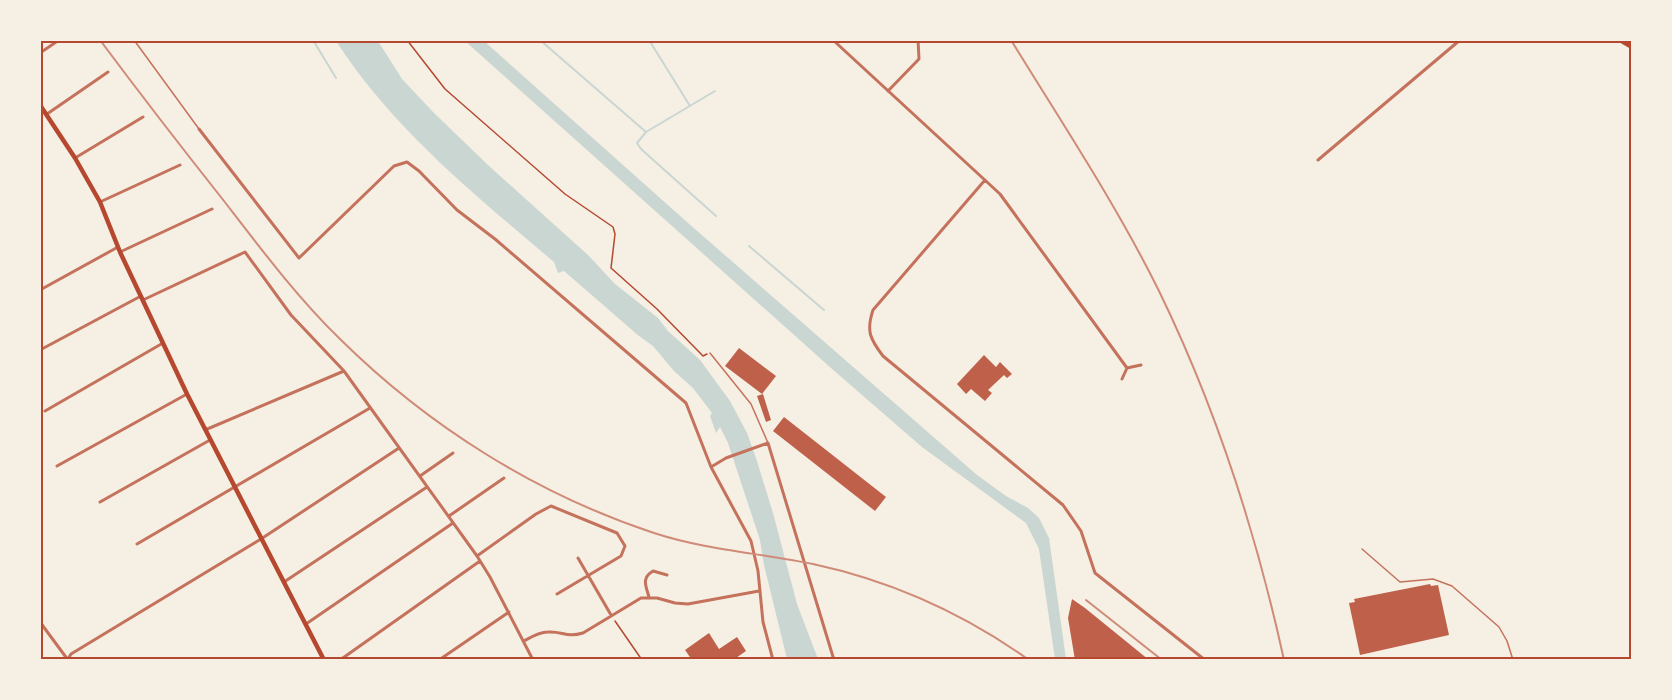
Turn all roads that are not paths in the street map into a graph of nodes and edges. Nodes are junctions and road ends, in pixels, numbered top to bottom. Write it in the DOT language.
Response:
graph roads {
  1 [pos="59,40"];
  2 [pos="134,40"];
  3 [pos="833,40"];
  4 [pos="918,40"];
  5 [pos="1460,40"];
  6 [pos="1620,40"];
  7 [pos="1632,47"];
  8 [pos="40,53"];
  9 [pos="108,72"];
  10 [pos="888,91"];
  11 [pos="40,105"];
  12 [pos="47,114"];
  13 [pos="143,117"];
  14 [pos="199,129"];
  15 [pos="75,158"];
  16 [pos="1318,160"];
  17 [pos="180,165"];
  18 [pos="985,180"];
  19 [pos="100,202"];
  20 [pos="212,209"];
  21 [pos="119,250"];
  22 [pos="40,290"];
  23 [pos="142,298"];
  24 [pos="163,343"];
  25 [pos="40,350"];
  26 [pos="710,353"];
  27 [pos="1141,365"];
  28 [pos="1127,368"];
  29 [pos="344,371"];
  30 [pos="1122,379"];
  31 [pos="187,394"];
  32 [pos="370,408"];
  33 [pos="45,411"];
  34 [pos="205,430"];
  35 [pos="210,440"];
  36 [pos="768,443"];
  37 [pos="399,448"];
  38 [pos="453,453"];
  39 [pos="57,466"];
  40 [pos="711,467"];
  41 [pos="420,476"];
  42 [pos="504,478"];
  43 [pos="235,487"];
  44 [pos="427,487"];
  45 [pos="100,502"];
  46 [pos="448,516"];
  47 [pos="453,523"];
  48 [pos="261,539"];
  49 [pos="137,544"];
  50 [pos="1362,549"];
  51 [pos="477,556"];
  52 [pos="578,558"];
  53 [pos="480,561"];
  54 [pos="666,575"];
  55 [pos="588,576"];
  56 [pos="284,582"];
  57 [pos="759,591"];
  58 [pos="557,594"];
  59 [pos="649,597"];
  60 [pos="509,612"];
  61 [pos="611,615"];
  62 [pos="40,622"];
  63 [pos="305,625"];
  64 [pos="524,641"];
  65 [pos="68,659"];
  66 [pos="324,660"];
  67 [pos="340,660"];
  68 [pos="439,660"];
  69 [pos="533,660"];
  70 [pos="773,660"];
  71 [pos="834,660"];
  72 [pos="1205,660"];
  73 [pos="1513,660"];
  1 -- 8 [label="street"];
  2 -- 14 [label="lane"];
  3 -- 10 [label="street"];
  4 -- 10 [label="street"];
  5 -- 16 [label="street"];
  6 -- 7 [label="main road"];
  9 -- 12 [label="street"];
  10 -- 18 [label="street"];
  11 -- 12 [label="main road"];
  12 -- 15 [label="main road"];
  13 -- 15 [label="street"];
  14 -- 40 [label="street"];
  15 -- 19 [label="main road"];
  17 -- 19 [label="street"];
  18 -- 28 [label="street"];
  18 -- 72 [label="street"];
  19 -- 21 [label="main road"];
  20 -- 21 [label="street"];
  21 -- 22 [label="street"];
  21 -- 23 [label="main road"];
  23 -- 24 [label="main road"];
  23 -- 25 [label="street"];
  23 -- 29 [label="street"];
  24 -- 31 [label="main road"];
  24 -- 33 [label="street"];
  26 -- 36 [label="lane"];
  27 -- 28 [label="street"];
  28 -- 30 [label="street"];
  29 -- 32 [label="street"];
  29 -- 34 [label="street"];
  31 -- 34 [label="main road"];
  31 -- 39 [label="street"];
  32 -- 37 [label="street"];
  32 -- 43 [label="street"];
  34 -- 35 [label="main road"];
  35 -- 43 [label="main road"];
  35 -- 45 [label="street"];
  36 -- 40 [label="street"];
  36 -- 71 [label="street"];
  37 -- 41 [label="street"];
  37 -- 48 [label="street"];
  38 -- 41 [label="street"];
  40 -- 57 [label="street"];
  41 -- 44 [label="street"];
  42 -- 46 [label="street"];
  43 -- 48 [label="main road"];
  43 -- 49 [label="street"];
  44 -- 46 [label="street"];
  44 -- 56 [label="street"];
  46 -- 47 [label="street"];
  47 -- 51 [label="street"];
  47 -- 63 [label="street"];
  48 -- 56 [label="main road"];
  48 -- 65 [label="street"];
  50 -- 73 [label="lane"];
  51 -- 53 [label="street"];
  51 -- 55 [label="street"];
  52 -- 55 [label="street"];
  53 -- 60 [label="street"];
  53 -- 67 [label="street"];
  54 -- 59 [label="street"];
  55 -- 58 [label="street"];
  55 -- 61 [label="street"];
  56 -- 63 [label="main road"];
  57 -- 59 [label="street"];
  57 -- 70 [label="street"];
  59 -- 61 [label="street"];
  60 -- 64 [label="street"];
  60 -- 68 [label="street"];
  61 -- 64 [label="street"];
  62 -- 65 [label="street"];
  63 -- 66 [label="main road"];
  64 -- 69 [label="street"];
}
